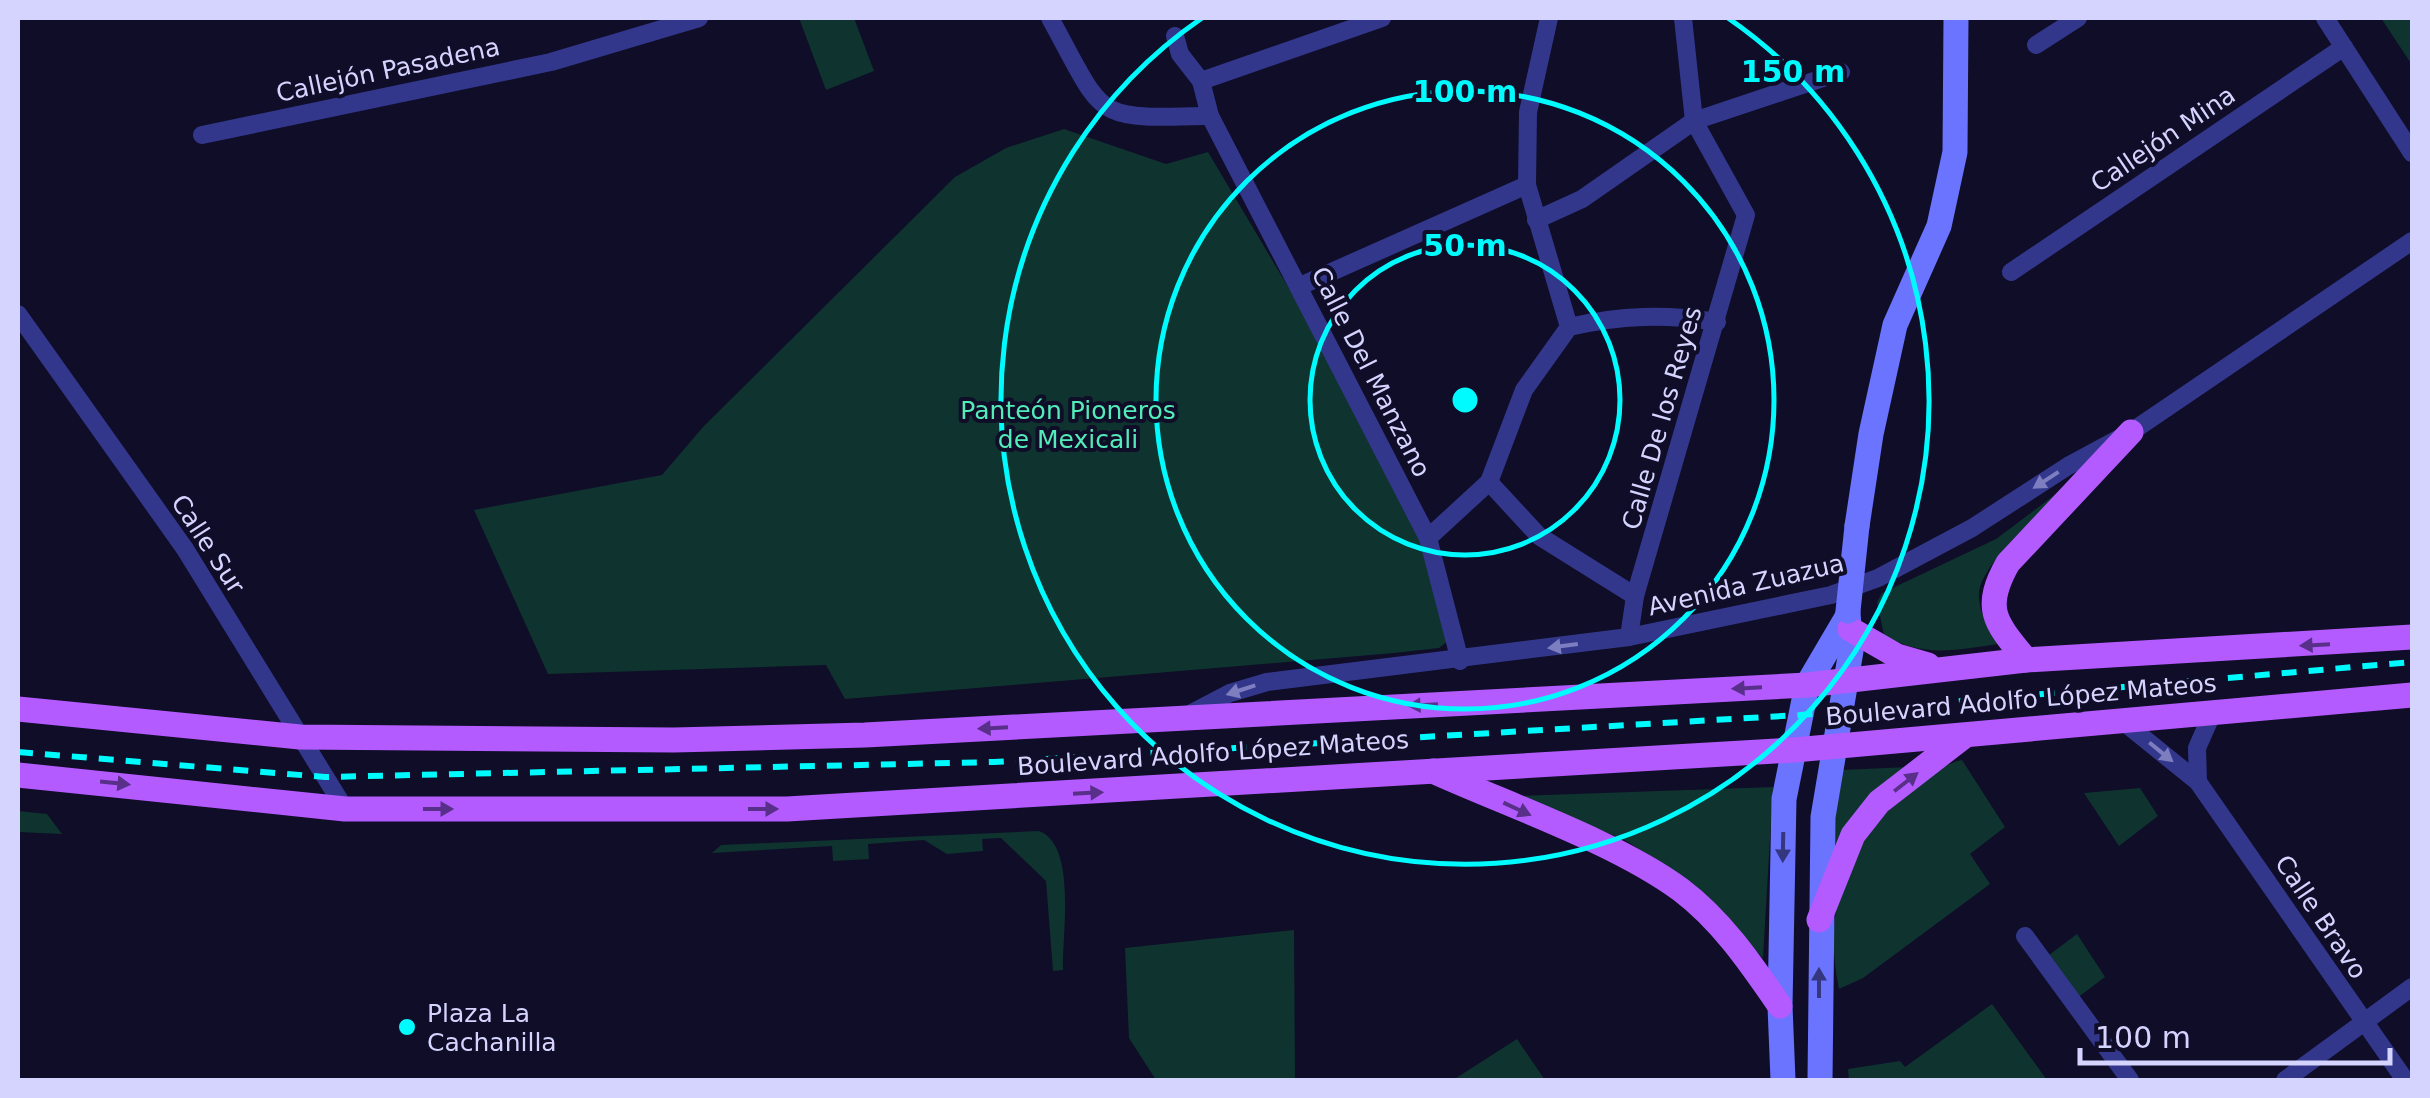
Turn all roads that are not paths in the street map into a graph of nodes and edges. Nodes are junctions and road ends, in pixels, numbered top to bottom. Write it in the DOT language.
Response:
graph roads {
  1 [pos="699,18"];
  2 [pos="1050,18"];
  3 [pos="1382,18"];
  4 [pos="1549,18"];
  5 [pos="1684,18"];
  6 [pos="1956,18"];
  7 [pos="2078,18"];
  8 [pos="2325,18"];
  9 [pos="1325,26"];
  10 [pos="1175,36"];
  11 [pos="2036,45"];
  12 [pos="2344,46"];
  13 [pos="1841,72"];
  14 [pos="1201,82"];
  15 [pos="1210,116"];
  16 [pos="1694,121"];
  17 [pos="202,135"];
  18 [pos="2412,153"];
  19 [pos="1527,185"];
  20 [pos="1536,220"];
  21 [pos="2412,241"];
  22 [pos="2011,272"];
  23 [pos="1300,286"];
  24 [pos="18,314"];
  25 [pos="1717,322"];
  26 [pos="1570,327"];
  27 [pos="2131,432"];
  28 [pos="1488,482"];
  29 [pos="1428,538"];
  30 [pos="1635,596"];
  31 [pos="1848,619"];
  32 [pos="1630,636"];
  33 [pos="2412,636"];
  34 [pos="2026,660"];
  35 [pos="1460,661"];
  36 [pos="1942,670"];
  37 [pos="1846,680"];
  38 [pos="1807,684"];
  39 [pos="2412,695"];
  40 [pos="18,709"];
  41 [pos="2212,714"];
  42 [pos="1182,718"];
  43 [pos="2125,723"];
  44 [pos="300,736"];
  45 [pos="1964,736"];
  46 [pos="1834,747"];
  47 [pos="1794,750"];
  48 [pos="1428,768"];
  49 [pos="18,775"];
  50 [pos="2198,782"];
  51 [pos="345,809"];
  52 [pos="1818,920"];
  53 [pos="2025,936"];
  54 [pos="2412,987"];
  55 [pos="1780,1006"];
  56 [pos="2364,1024"];
  57 [pos="1784,1080"];
  58 [pos="1820,1080"];
  59 [pos="2130,1080"];
  60 [pos="2285,1080"];
  61 [pos="2404,1080"];
  1 -- 17 [label="street, Callejón Pasadena"];
  2 -- 15 [label="street"];
  3 -- 9 [label="street"];
  4 -- 19 [label="street"];
  5 -- 16 [label="street"];
  6 -- 31 [label="main road, bridge"];
  7 -- 11 [label="street"];
  8 -- 12 [label="street"];
  9 -- 14 [label="street"];
  10 -- 14 [label="street, Calle Del Manzano"];
  12 -- 18 [label="street"];
  12 -- 22 [label="street, Callejón Mina"];
  13 -- 16 [label="street"];
  14 -- 15 [label="street, Calle Del Manzano"];
  15 -- 23 [label="street, Calle Del Manzano"];
  16 -- 20 [label="street"];
  16 -- 25 [label="street, Calle De los Reyes"];
  19 -- 20 [label="street"];
  19 -- 23 [label="street"];
  20 -- 26 [label="street"];
  21 -- 27 [label="street, Avenida Zuazua"];
  23 -- 29 [label="street, Calle Del Manzano"];
  24 -- 44 [label="street, Calle Sur"];
  25 -- 26 [label="street"];
  25 -- 30 [label="street, Calle De los Reyes"];
  26 -- 28 [label="street"];
  27 -- 32 [label="street, Avenida Zuazua, one-way"];
  27 -- 34 [label="main road"];
  28 -- 29 [label="street"];
  28 -- 30 [label="street"];
  29 -- 35 [label="street, Calle Del Manzano"];
  30 -- 32 [label="street, Calle De los Reyes"];
  31 -- 36 [label="main road"];
  31 -- 37 [label="main road"];
  31 -- 38 [label="main road"];
  32 -- 35 [label="street, Avenida Zuazua, one-way"];
  33 -- 34 [label="main road, Boulevard Adolfo López Mateos, one-way"];
  34 -- 36 [label="main road, Boulevard Adolfo López Mateos"];
  35 -- 42 [label="street, Avenida Zuazua, one-way"];
  36 -- 37 [label="main road, Boulevard Adolfo López Mateos"];
  37 -- 38 [label="main road, Boulevard Adolfo López Mateos"];
  37 -- 46 [label="main road"];
  38 -- 42 [label="main road, Boulevard Adolfo López Mateos, one-way"];
  38 -- 47 [label="main road"];
  39 -- 41 [label="main road, Boulevard Adolfo López Mateos"];
  40 -- 44 [label="main road, Boulevard Adolfo López Mateos"];
  41 -- 43 [label="main road, Boulevard Adolfo López Mateos"];
  41 -- 50 [label="street"];
  42 -- 44 [label="main road, Boulevard Adolfo López Mateos, one-way"];
  43 -- 45 [label="main road, Boulevard Adolfo López Mateos"];
  43 -- 50 [label="street, Calle Bravo, one-way"];
  44 -- 51 [label="street, Calle Sur"];
  45 -- 46 [label="main road, Boulevard Adolfo López Mateos"];
  52 -- 45 [label="main road, one-way"];
  46 -- 47 [label="main road, Boulevard Adolfo López Mateos"];
  46 -- 52 [label="main road"];
  47 -- 48 [label="main road, Boulevard Adolfo López Mateos"];
  47 -- 55 [label="main road, one-way"];
  51 -- 48 [label="main road, Boulevard Adolfo López Mateos, one-way"];
  48 -- 55 [label="main road, one-way"];
  49 -- 51 [label="main road, Boulevard Adolfo López Mateos, one-way"];
  50 -- 56 [label="street, Calle Bravo"];
  58 -- 52 [label="main road, one-way"];
  53 -- 59 [label="street"];
  54 -- 56 [label="street"];
  55 -- 57 [label="main road"];
  56 -- 60 [label="street"];
  56 -- 61 [label="street, Calle Bravo"];
}
